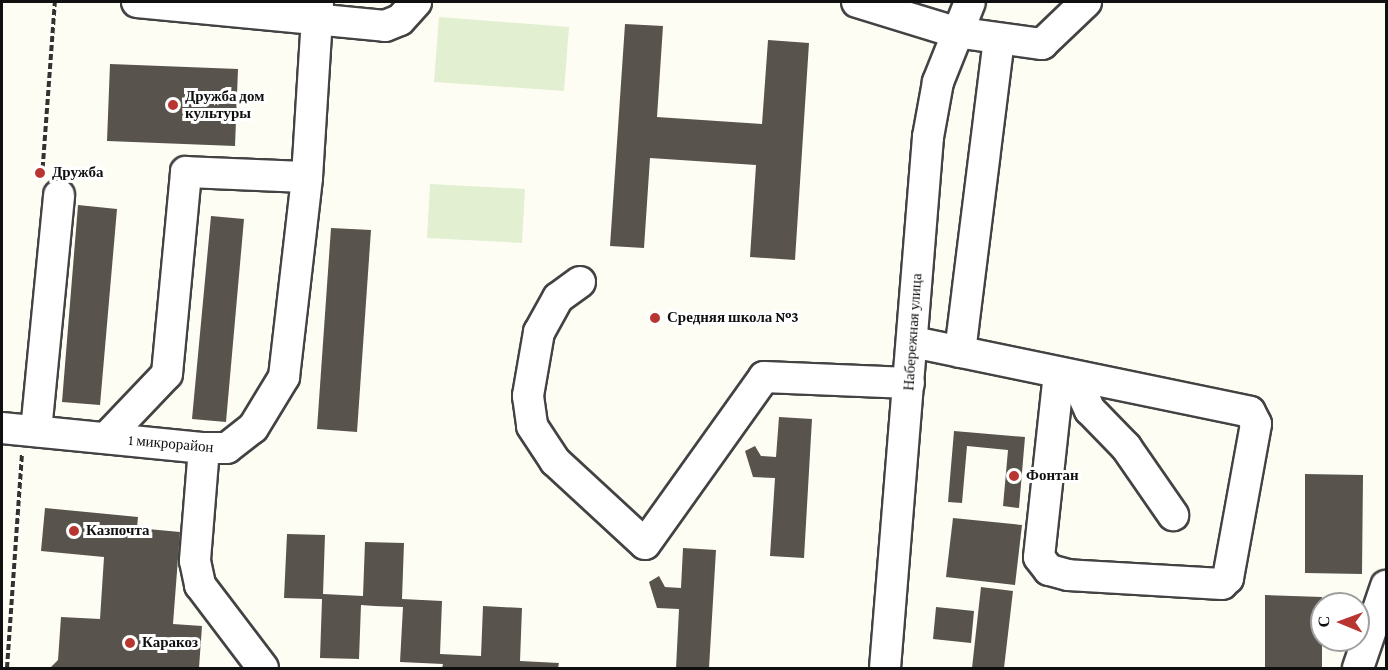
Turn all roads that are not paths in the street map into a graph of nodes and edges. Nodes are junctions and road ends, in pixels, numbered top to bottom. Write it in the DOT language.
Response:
graph roads {
  1 [pos="137,2"];
  2 [pos="416,2"];
  3 [pos="857,2"];
  4 [pos="970,2"];
  5 [pos="1086,2"];
  6 [pos="187,3"];
  7 [pos="316,11"];
  8 [pos="955,32"];
  9 [pos="999,39"];
  10 [pos="307,177"];
  11 [pos="59,195"];
  12 [pos="580,282"];
  13 [pos="913,342"];
  14 [pos="960,352"];
  15 [pos="1067,375"];
  16 [pos="909,383"];
  17 [pos="2,428"];
  18 [pos="36,431"];
  19 [pos="106,438"];
  20 [pos="204,448"];
  21 [pos="1173,515"];
  22 [pos="1386,586"];
  23 [pos="1369,663"];
  24 [pos="263,669"];
  25 [pos="885,669"];
  1 -- 6 [label="street"];
  2 -- 7 [label="street"];
  3 -- 8 [label="street"];
  4 -- 8 [label="street, Набережная улица"];
  5 -- 9 [label="street"];
  6 -- 7 [label="street"];
  7 -- 10 [label="street, 1 микрорайон"];
  8 -- 9 [label="street"];
  8 -- 13 [label="street, Набережная улица"];
  9 -- 14 [label="street"];
  10 -- 19 [label="street"];
  10 -- 20 [label="street, 1 микрорайон"];
  11 -- 18 [label="street"];
  12 -- 16 [label="street"];
  13 -- 14 [label="street"];
  13 -- 16 [label="street, Набережная улица"];
  14 -- 15 [label="street"];
  15 -- 15 [label="street"];
  15 -- 21 [label="street"];
  16 -- 25 [label="street, Набережная улица"];
  17 -- 18 [label="street, 1 микрорайон"];
  18 -- 19 [label="street, 1 микрорайон"];
  19 -- 20 [label="street, 1 микрорайон"];
  20 -- 24 [label="street"];
  22 -- 23 [label="street"];
}
